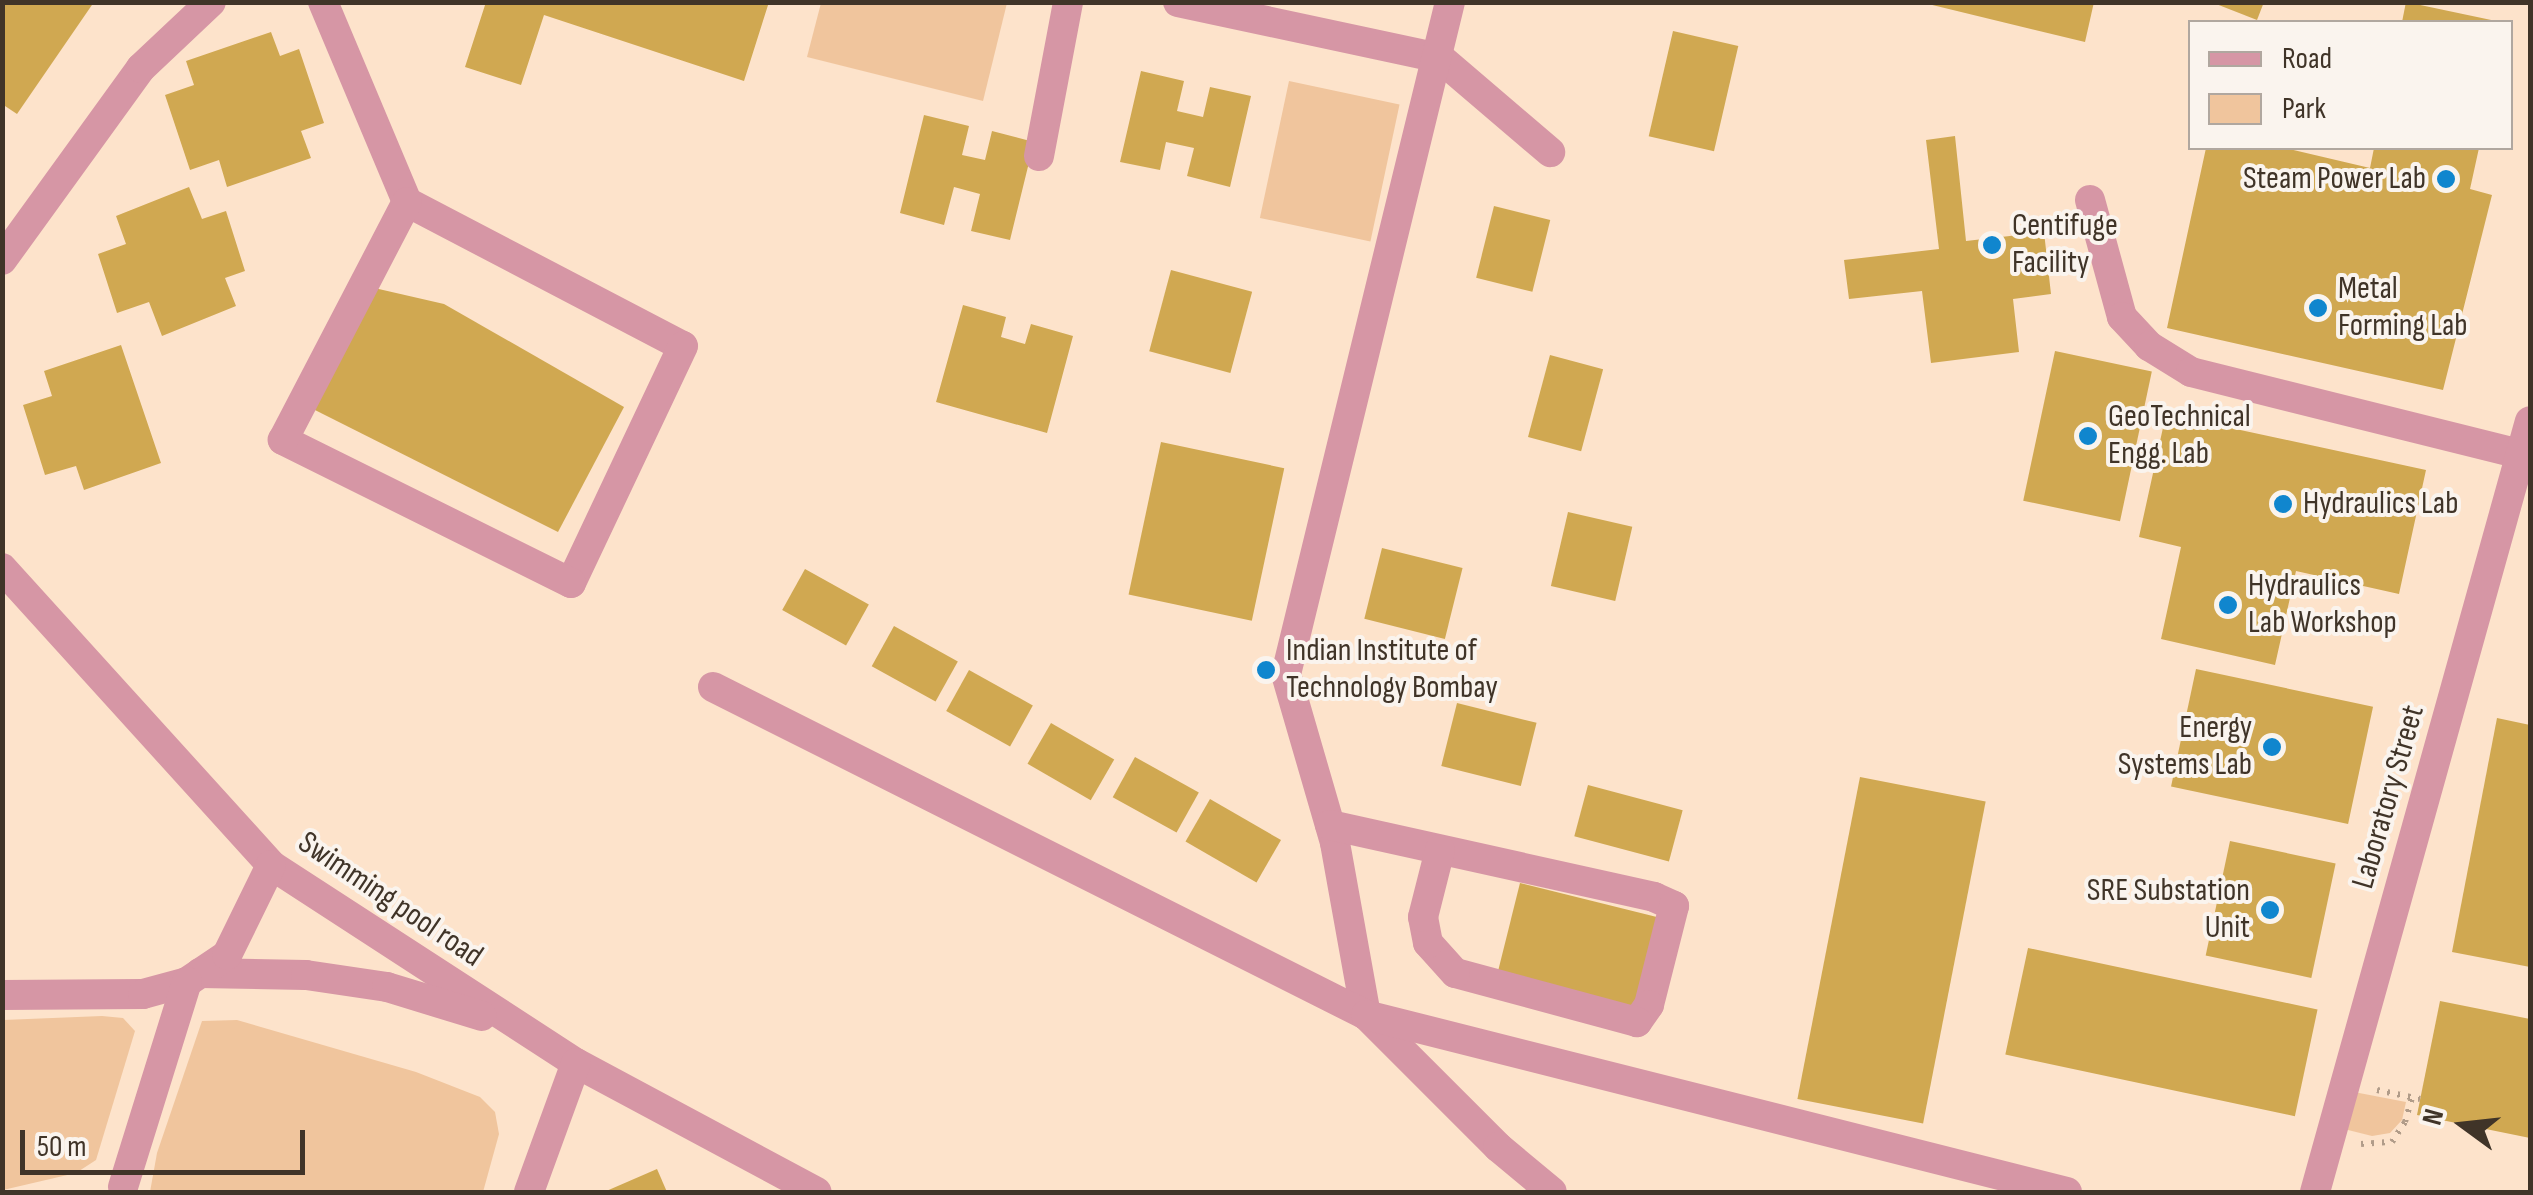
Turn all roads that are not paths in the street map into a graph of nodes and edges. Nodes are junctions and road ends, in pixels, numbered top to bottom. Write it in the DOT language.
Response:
graph roads {
  1 [pos="211,2"];
  2 [pos="323,2"];
  3 [pos="1068,2"];
  4 [pos="1178,2"];
  5 [pos="1450,2"];
  6 [pos="1440,58"];
  7 [pos="1550,152"];
  8 [pos="1039,156"];
  9 [pos="2090,200"];
  10 [pos="407,202"];
  11 [pos="2,260"];
  12 [pos="2530,421"];
  13 [pos="2521,454"];
  14 [pos="7,583"];
  15 [pos="713,687"];
  16 [pos="1330,825"];
  17 [pos="1440,850"];
  18 [pos="271,865"];
  19 [pos="194,978"];
  20 [pos="2,996"];
  21 [pos="1366,1015"];
  22 [pos="518,1027"];
  23 [pos="576,1063"];
  24 [pos="122,1187"];
  25 [pos="528,1192"];
  26 [pos="817,1192"];
  27 [pos="1552,1192"];
  28 [pos="2067,1192"];
  29 [pos="2315,1192"];
  1 -- 11 [label="lane"];
  2 -- 10 [label="lane"];
  3 -- 8 [label="lane"];
  4 -- 6 [label="lane"];
  5 -- 6 [label="lane"];
  6 -- 7 [label="lane"];
  6 -- 16 [label="lane"];
  9 -- 13 [label="lane"];
  10 -- 10 [label="lane"];
  12 -- 13 [label="lane, Laboratory Street"];
  13 -- 29 [label="lane, Laboratory Street"];
  14 -- 18 [label="lane, Swimming pool road"];
  15 -- 21 [label="lane"];
  16 -- 17 [label="lane"];
  16 -- 21 [label="lane"];
  17 -- 17 [label="lane"];
  18 -- 19 [label="lane"];
  18 -- 22 [label="lane, Swimming pool road"];
  19 -- 20 [label="lane"];
  19 -- 22 [label="lane"];
  19 -- 24 [label="lane"];
  21 -- 27 [label="lane"];
  21 -- 28 [label="lane"];
  22 -- 23 [label="lane, Swimming pool road"];
  23 -- 25 [label="lane"];
  23 -- 26 [label="lane, Swimming pool road"];
}
